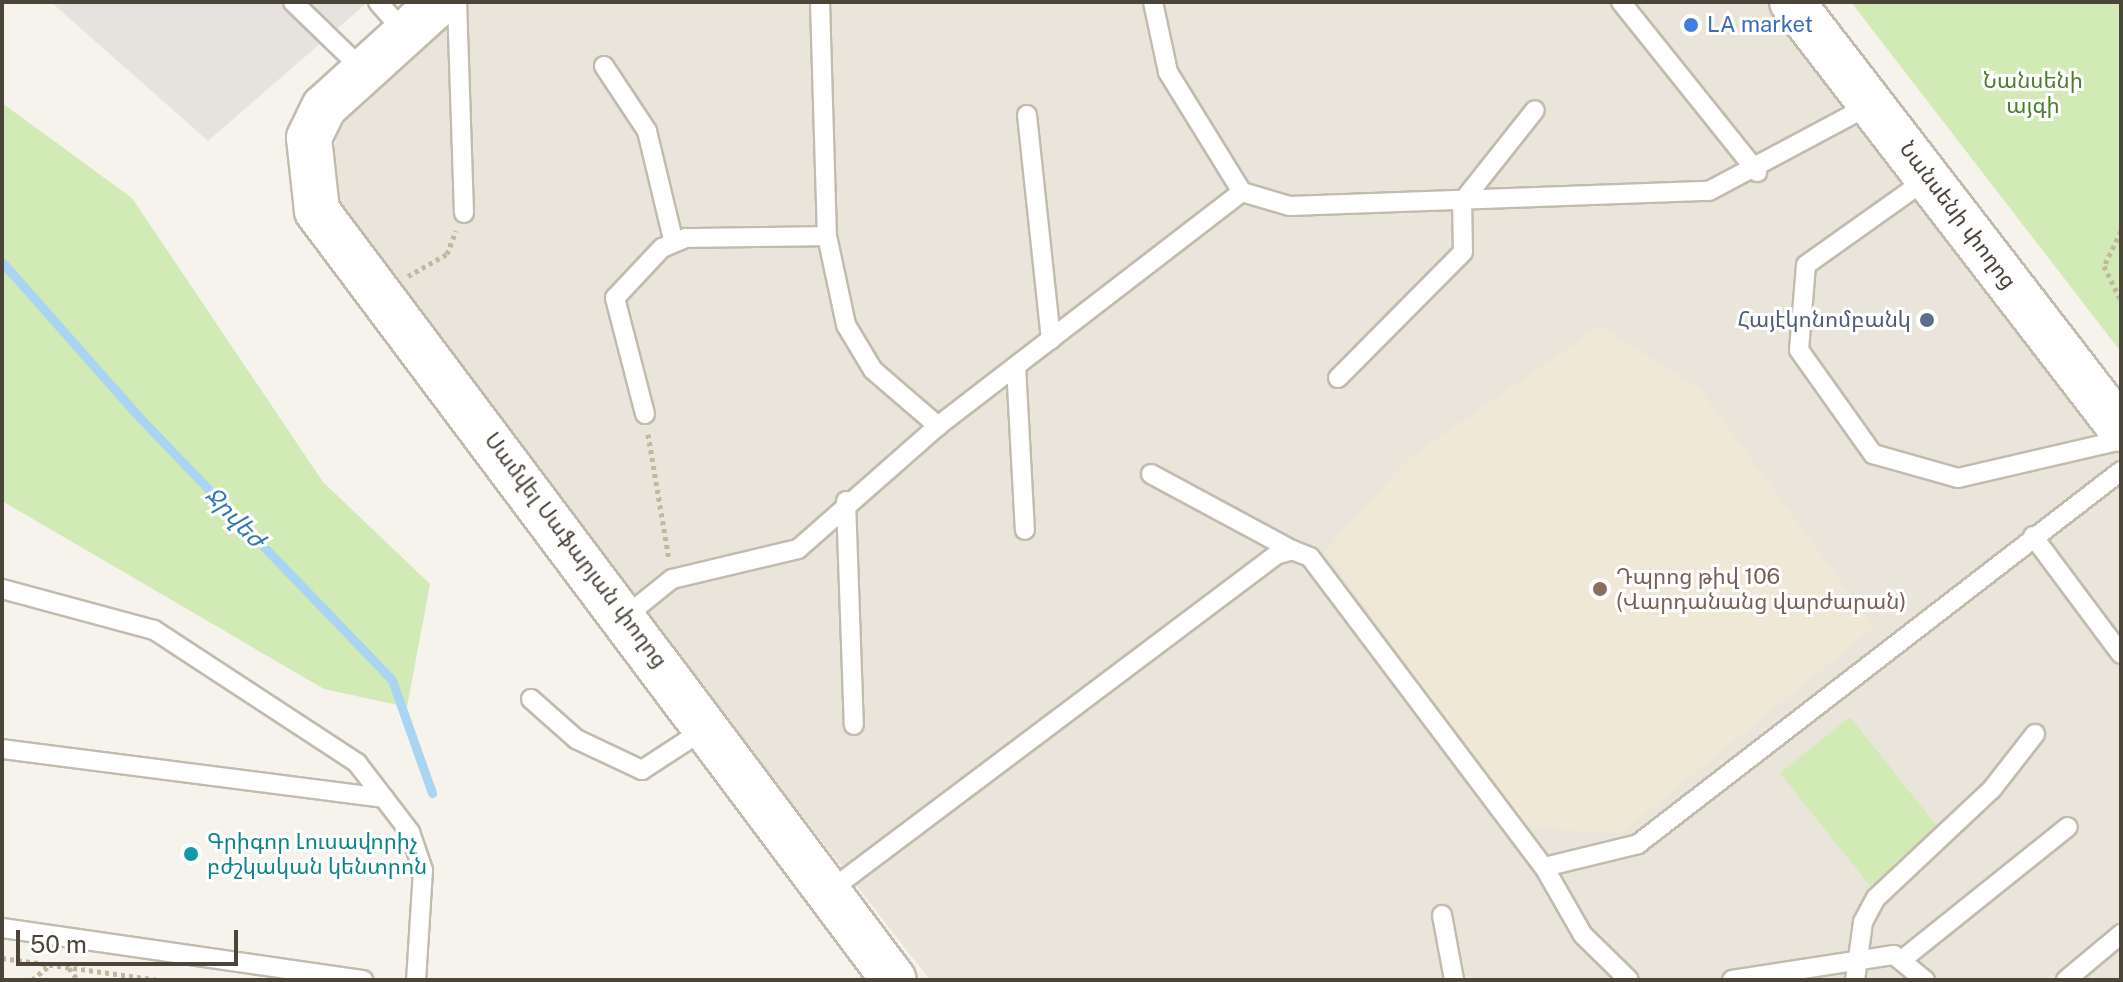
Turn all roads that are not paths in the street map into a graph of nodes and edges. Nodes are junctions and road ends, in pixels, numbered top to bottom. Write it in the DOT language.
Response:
graph roads {
  1 [pos="293,2"];
  2 [pos="440,2"];
  3 [pos="457,2"];
  4 [pos="820,2"];
  5 [pos="1153,2"];
  6 [pos="1621,2"];
  7 [pos="1792,2"];
  8 [pos="391,17"];
  9 [pos="604,66"];
  10 [pos="361,68"];
  11 [pos="1873,104"];
  12 [pos="1535,110"];
  13 [pos="1027,115"];
  14 [pos="1757,172"];
  15 [pos="1930,177"];
  16 [pos="1242,192"];
  17 [pos="1462,202"];
  18 [pos="464,213"];
  19 [pos="827,236"];
  20 [pos="673,239"];
  21 [pos="1051,340"];
  22 [pos="1016,366"];
  23 [pos="1338,378"];
  24 [pos="645,414"];
  25 [pos="938,426"];
  26 [pos="2121,429"];
  27 [pos="2121,440"];
  28 [pos="2121,471"];
  29 [pos="1151,474"];
  30 [pos="846,501"];
  31 [pos="1025,530"];
  32 [pos="2033,536"];
  33 [pos="1292,550"];
  34 [pos="2,589"];
  35 [pos="626,616"];
  36 [pos="2121,654"];
  37 [pos="531,699"];
  38 [pos="854,725"];
  39 [pos="710,726"];
  40 [pos="2035,734"];
  41 [pos="2,749"];
  42 [pos="384,798"];
  43 [pos="2068,827"];
  44 [pos="1544,867"];
  45 [pos="832,889"];
  46 [pos="1442,915"];
  47 [pos="2,928"];
  48 [pos="2121,934"];
  49 [pos="1861,959"];
  50 [pos="1903,959"];
  51 [pos="272,974"];
  52 [pos="363,980"];
  53 [pos="416,980"];
  54 [pos="894,980"];
  55 [pos="1454,980"];
  56 [pos="1629,980"];
  57 [pos="1732,980"];
  58 [pos="1855,980"];
  59 [pos="1925,980"];
  60 [pos="2066,980"];
  1 -- 10 [label="lane"];
  2 -- 8 [label="street"];
  3 -- 18 [label="lane"];
  4 -- 19 [label="lane"];
  5 -- 16 [label="lane"];
  6 -- 14 [label="lane"];
  7 -- 11 [label="street, Նանսենի փողոց"];
  8 -- 10 [label="street"];
  9 -- 20 [label="lane"];
  10 -- 35 [label="street, Սամվել Սաֆարյան փողոց"];
  11 -- 14 [label="lane"];
  11 -- 15 [label="street, Նանսենի փողոց"];
  12 -- 17 [label="lane"];
  13 -- 21 [label="lane"];
  14 -- 17 [label="lane"];
  15 -- 26 [label="street, Նանսենի փողոց"];
  15 -- 27 [label="lane"];
  16 -- 17 [label="lane"];
  16 -- 21 [label="lane"];
  17 -- 23 [label="lane"];
  19 -- 20 [label="lane"];
  19 -- 25 [label="lane"];
  20 -- 24 [label="lane"];
  21 -- 22 [label="lane"];
  22 -- 25 [label="lane"];
  22 -- 31 [label="lane"];
  25 -- 30 [label="lane"];
  28 -- 32 [label="lane"];
  29 -- 33 [label="lane"];
  30 -- 35 [label="lane"];
  30 -- 38 [label="lane"];
  32 -- 36 [label="lane"];
  32 -- 44 [label="lane"];
  33 -- 44 [label="lane"];
  33 -- 45 [label="lane"];
  34 -- 42 [label="lane"];
  35 -- 39 [label="street, Սամվել Սաֆարյան փողոց"];
  37 -- 39 [label="lane"];
  39 -- 45 [label="street, Սամվել Սաֆարյան փողոց"];
  40 -- 49 [label="lane"];
  41 -- 42 [label="lane"];
  42 -- 53 [label="lane"];
  43 -- 50 [label="lane"];
  44 -- 56 [label="lane"];
  45 -- 54 [label="street, Սամվել Սաֆարյան փողոց"];
  46 -- 55 [label="lane"];
  47 -- 51 [label="lane"];
  48 -- 60 [label="lane"];
  49 -- 50 [label="lane"];
  49 -- 57 [label="lane"];
  49 -- 58 [label="lane"];
  50 -- 59 [label="lane"];
  51 -- 52 [label="lane"];
}
